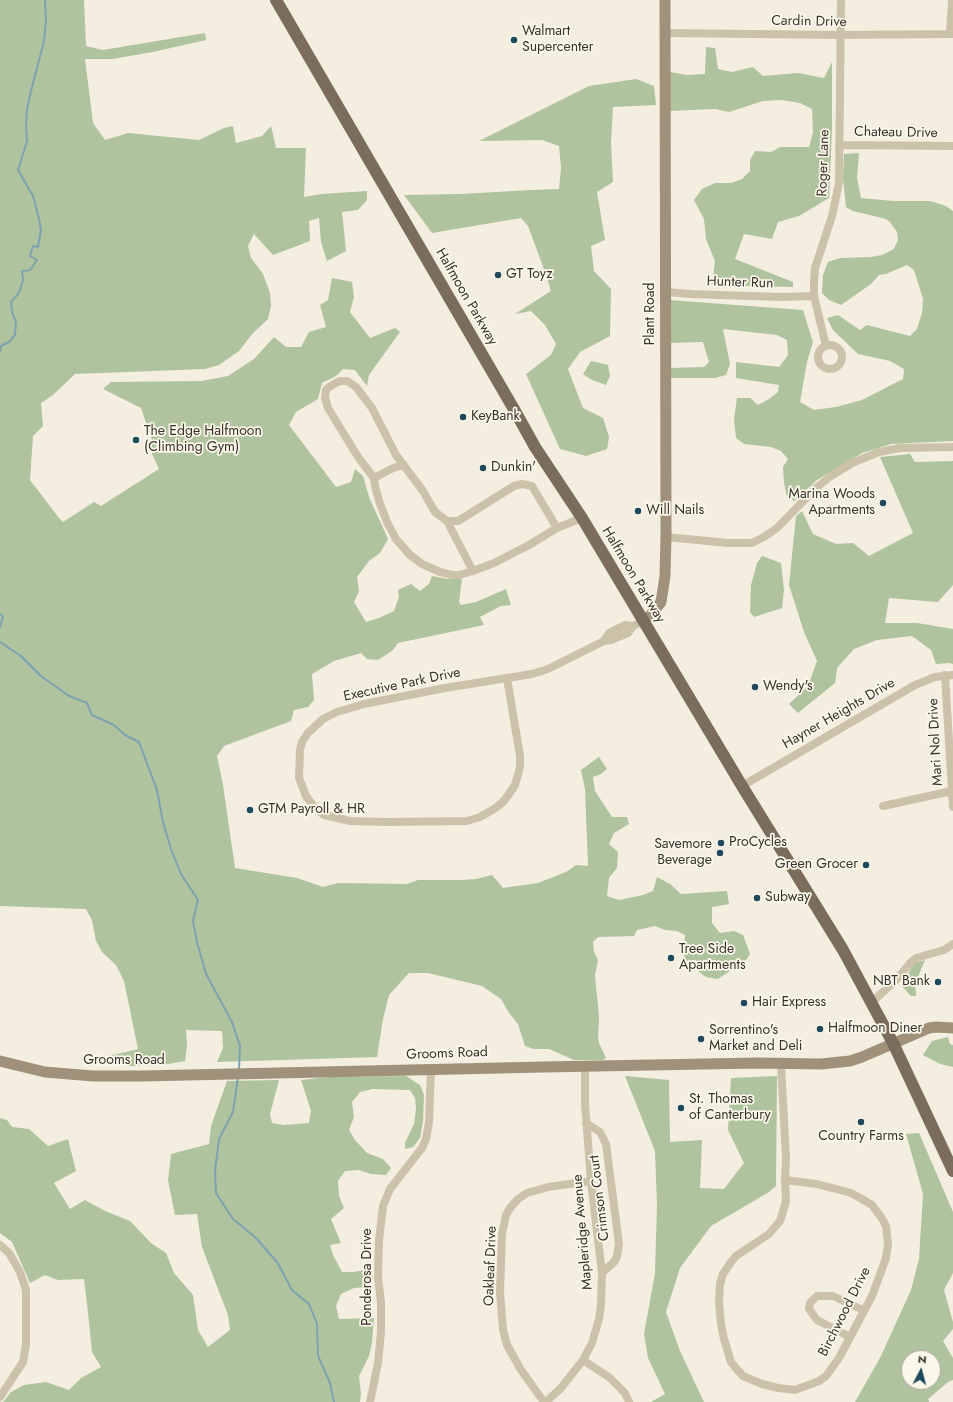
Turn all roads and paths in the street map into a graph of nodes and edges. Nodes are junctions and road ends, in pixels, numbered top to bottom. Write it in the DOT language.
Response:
graph roads {
  1 [pos="276,0"];
  2 [pos="665,0"];
  3 [pos="841,0"];
  4 [pos="952,0"];
  5 [pos="665,33"];
  6 [pos="952,34"];
  7 [pos="840,35"];
  8 [pos="839,145"];
  9 [pos="953,146"];
  10 [pos="666,292"];
  11 [pos="814,296"];
  12 [pos="826,346"];
  13 [pos="953,447"];
  14 [pos="404,465"];
  15 [pos="374,478"];
  16 [pos="582,518"];
  17 [pos="447,521"];
  18 [pos="557,528"];
  19 [pos="666,537"];
  20 [pos="473,571"];
  21 [pos="638,623"];
  22 [pos="949,675"];
  23 [pos="507,678"];
  24 [pos="742,786"];
  25 [pos="952,791"];
  26 [pos="883,806"];
  27 [pos="953,807"];
  28 [pos="953,944"];
  29 [pos="871,1003"];
  30 [pos="953,1028"];
  31 [pos="893,1043"];
  32 [pos="0,1061"];
  33 [pos="781,1064"];
  34 [pos="585,1067"];
  35 [pos="431,1070"];
  36 [pos="586,1123"];
  37 [pos="953,1171"];
  38 [pos="785,1180"];
  39 [pos="591,1182"];
  40 [pos="0,1246"];
  41 [pos="602,1273"];
  42 [pos="863,1310"];
  43 [pos="850,1337"];
  44 [pos="583,1360"];
  45 [pos="0,1397"];
  46 [pos="370,1402"];
  47 [pos="545,1402"];
  48 [pos="629,1402"];
  1 -- 16 [label="main road, Halfmoon Parkway"];
  2 -- 5 [label="street, Plant Road"];
  3 -- 7 [label="street, Roger Lane"];
  4 -- 6 [label="street"];
  5 -- 7 [label="street, Cardin Drive"];
  5 -- 10 [label="street, Plant Road"];
  6 -- 7 [label="street, Cardin Drive"];
  7 -- 8 [label="street, Roger Lane"];
  8 -- 9 [label="street, Chateau Drive"];
  8 -- 11 [label="street, Roger Lane"];
  10 -- 11 [label="street, Hunter Run"];
  10 -- 19 [label="street, Plant Road"];
  11 -- 12 [label="street, Roger Lane"];
  13 -- 19 [label="street"];
  14 -- 15 [label="street"];
  14 -- 15 [label="street"];
  14 -- 17 [label="street"];
  15 -- 20 [label="street"];
  16 -- 18 [label="street"];
  16 -- 21 [label="main road, Halfmoon Parkway"];
  17 -- 18 [label="street"];
  17 -- 20 [label="street"];
  18 -- 20 [label="street"];
  19 -- 21 [label="street, Plant Road"];
  21 -- 23 [label="street, Executive Park Drive"];
  21 -- 24 [label="main road, Halfmoon Parkway"];
  22 -- 24 [label="street, Hayner Heights Drive"];
  22 -- 25 [label="street, Mari Nol Drive"];
  23 -- 23 [label="street, Executive Park Drive"];
  24 -- 29 [label="main road, Halfmoon Parkway"];
  25 -- 26 [label="street"];
  25 -- 27 [label="street, Mari Nol Drive"];
  28 -- 29 [label="street"];
  29 -- 31 [label="main road, Halfmoon Parkway"];
  30 -- 31 [label="street, Grooms Road"];
  31 -- 33 [label="street, Grooms Road"];
  31 -- 37 [label="main road, Halfmoon Parkway"];
  32 -- 35 [label="street, Grooms Road"];
  33 -- 34 [label="street, Grooms Road"];
  33 -- 38 [label="street, Birchwood Drive"];
  34 -- 35 [label="street, Grooms Road"];
  34 -- 36 [label="street, Mapleridge Avenue"];
  35 -- 46 [label="street, Ponderosa Drive"];
  36 -- 39 [label="street, Mapleridge Avenue"];
  36 -- 41 [label="street, Crimson Court"];
  38 -- 42 [label="street, Birchwood Drive"];
  38 -- 43 [label="street, Birchwood Drive"];
  39 -- 41 [label="street, Mapleridge Avenue"];
  39 -- 47 [label="street, Oakleaf Drive"];
  40 -- 45 [label="street"];
  41 -- 44 [label="street, Mapleridge Avenue"];
  42 -- 43 [label="street, Birchwood Drive"];
  42 -- 43 [label="street"];
  44 -- 47 [label="street, Mapleridge Avenue"];
  44 -- 48 [label="street"];
}
